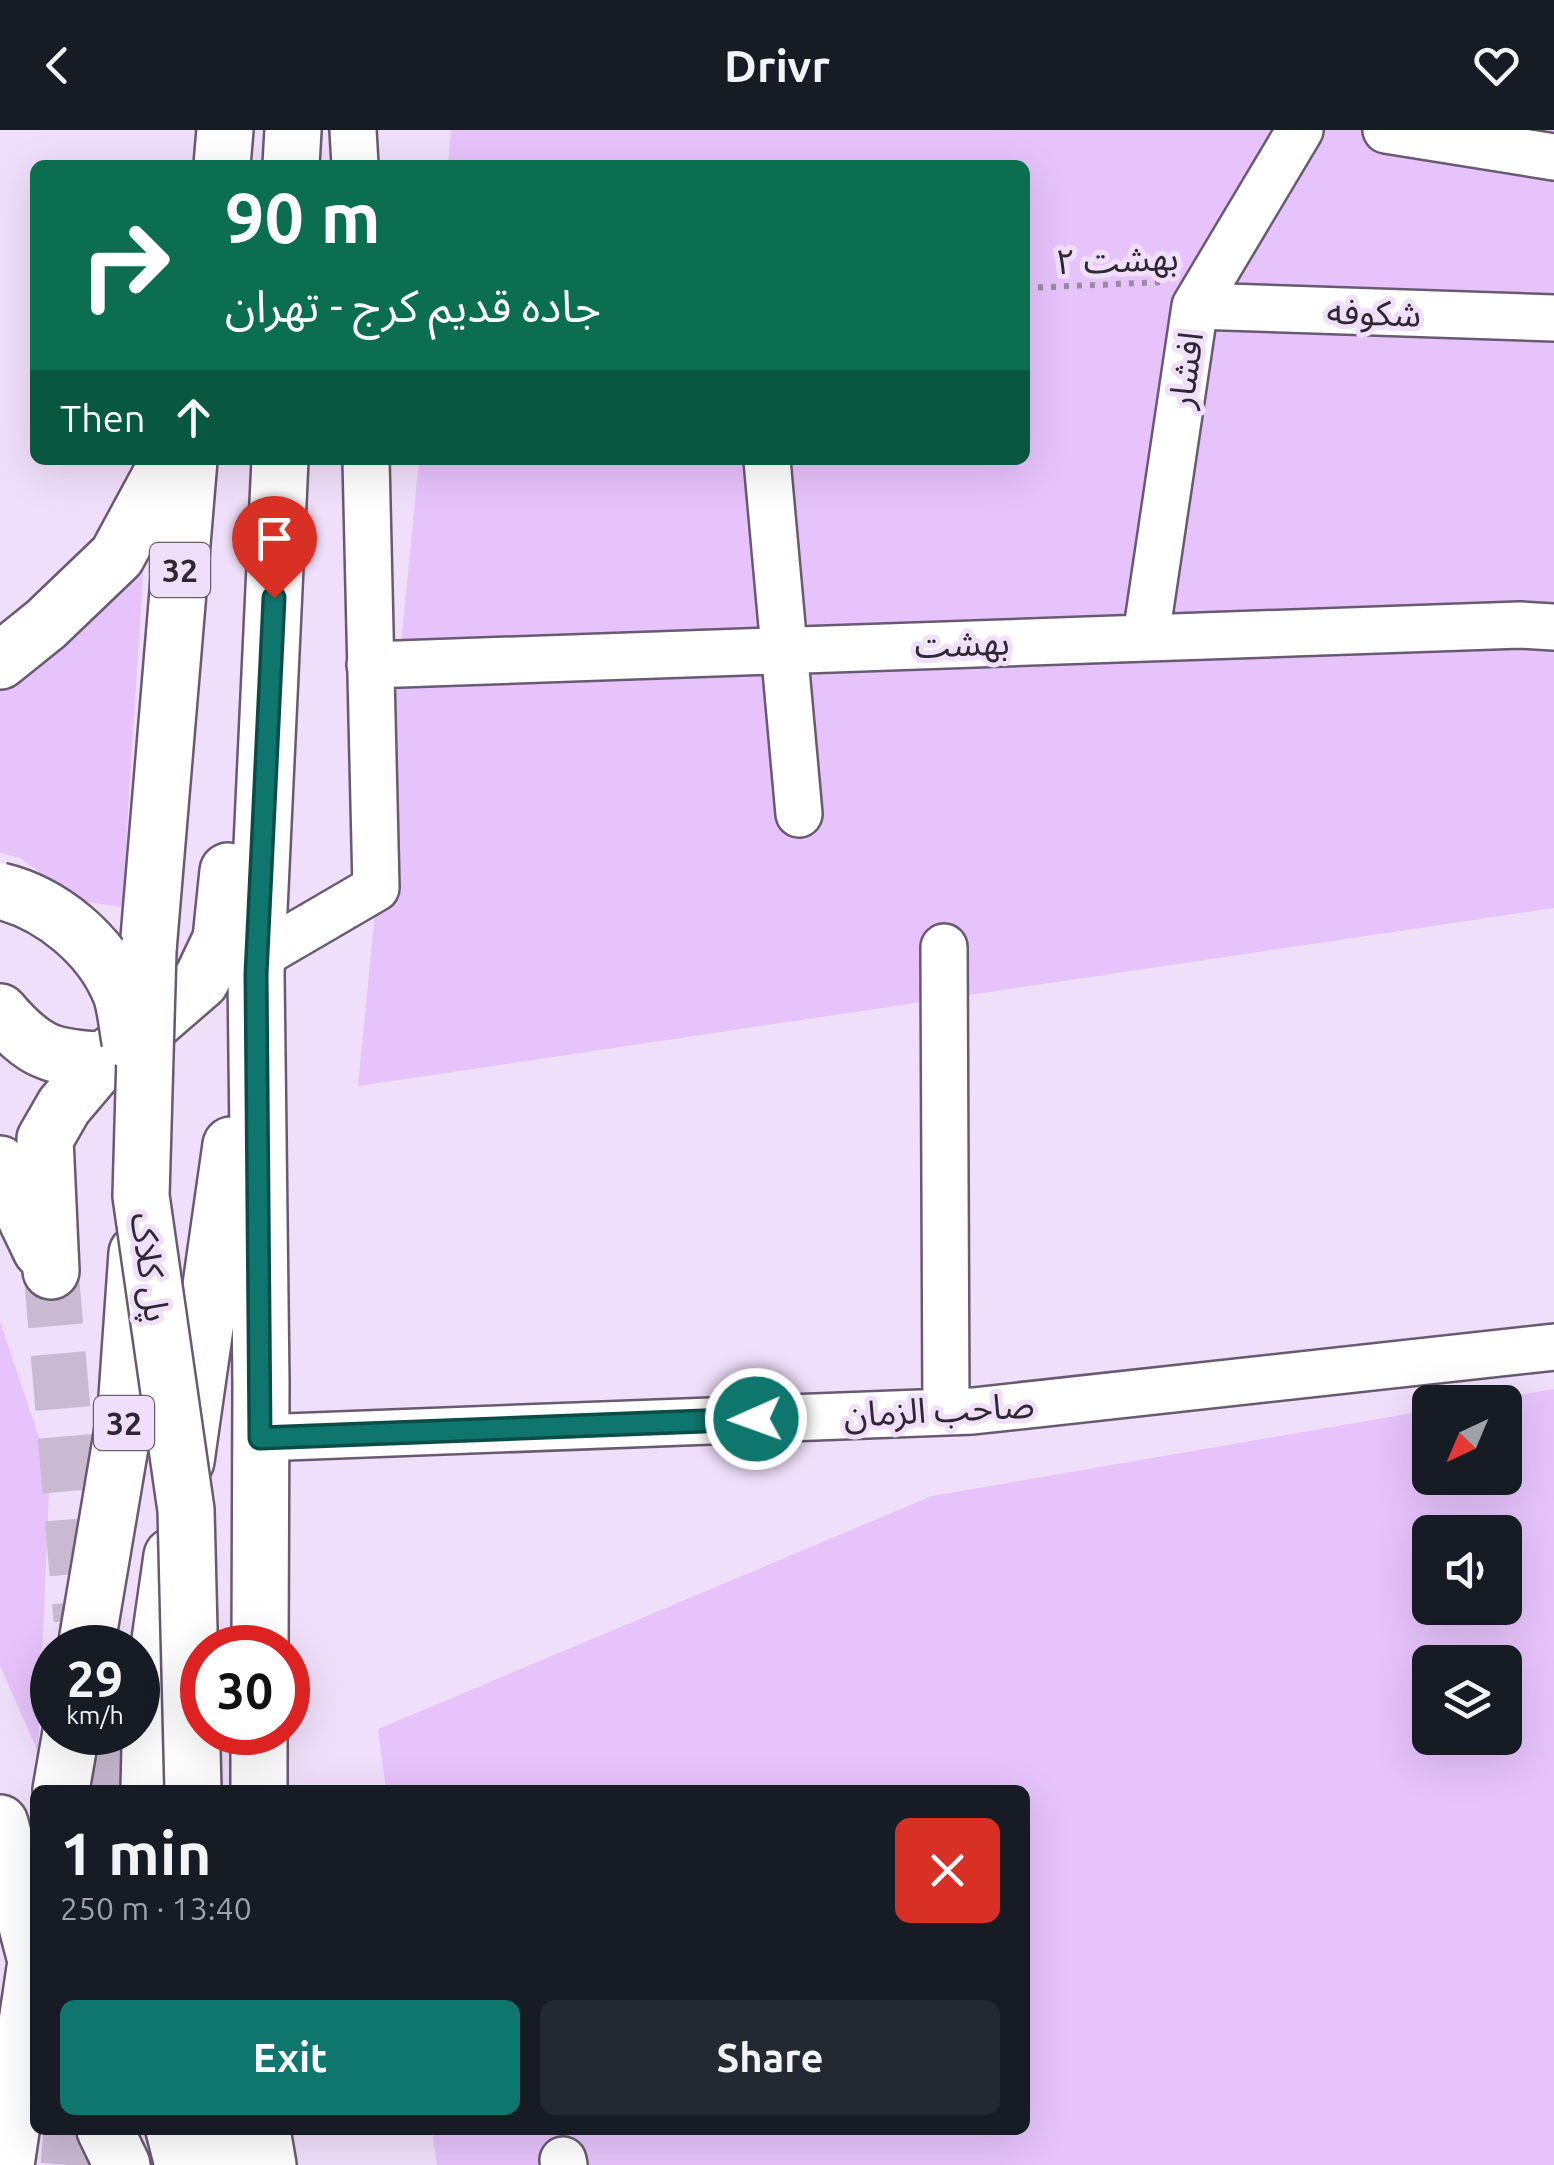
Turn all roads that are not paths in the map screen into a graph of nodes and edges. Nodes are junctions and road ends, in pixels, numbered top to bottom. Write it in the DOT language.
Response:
graph roads {
  1 [pos="225,130"];
  2 [pos="293,130"];
  3 [pos="353,130"];
  4 [pos="1300,130"];
  5 [pos="1386,130"];
  6 [pos="1554,157"];
  7 [pos="222,160"];
  8 [pos="291,160"];
  9 [pos="354,160"];
  10 [pos="1202,293"];
  11 [pos="1554,318"];
  12 [pos="166,465"];
  13 [pos="189,465"];
  14 [pos="280,465"];
  15 [pos="366,465"];
  16 [pos="768,465"];
  17 [pos="1554,627"];
  18 [pos="23,635"];
  19 [pos="1146,636"];
  20 [pos="786,650"];
  21 [pos="0,661"];
  22 [pos="370,665"];
  23 [pos="272,667"];
  24 [pos="799,814"];
  25 [pos="0,891"];
  26 [pos="944,947"];
  27 [pos="256,966"];
  28 [pos="0,1012"];
  29 [pos="102,1060"];
  30 [pos="144,1119"];
  31 [pos="0,1164"];
  32 [pos="140,1196"];
  33 [pos="1554,1348"];
  34 [pos="946,1412"];
  35 [pos="260,1438"];
  36 [pos="90,1625"];
  37 [pos="260,1625"];
  38 [pos="67,1755"];
  39 [pos="260,1755"];
  40 [pos="62,1785"];
  41 [pos="149,1785"];
  42 [pos="193,1785"];
  43 [pos="259,1785"];
  44 [pos="0,1823"];
  45 [pos="0,1899"];
  46 [pos="30,1938"];
  47 [pos="30,1970"];
  48 [pos="30,2002"];
  49 [pos="0,2114"];
  50 [pos="107,2135"];
  51 [pos="175,2135"];
  52 [pos="218,2135"];
  53 [pos="263,2135"];
  54 [pos="6,2165"];
  55 [pos="24,2165"];
  56 [pos="122,2165"];
  57 [pos="182,2165"];
  58 [pos="224,2165"];
  59 [pos="268,2165"];
  1 -- 7 [label="highway"];
  2 -- 8 [label="highway"];
  3 -- 9 [label="street"];
  4 -- 10 [label="street, افشار"];
  5 -- 6 [label="street"];
  10 -- 11 [label="street, شکوفه"];
  10 -- 19 [label="street, افشار"];
  12 -- 18 [label="highway, 32"];
  13 -- 30 [label="highway, 32, bridge"];
  14 -- 23 [label="highway"];
  15 -- 22 [label="street"];
  16 -- 20 [label="street"];
  17 -- 19 [label="street, بهشت"];
  18 -- 21 [label="highway, 32"];
  19 -- 20 [label="street, بهشت"];
  20 -- 22 [label="street, بهشت"];
  20 -- 24 [label="street"];
  22 -- 27 [label="street"];
  23 -- 27 [label="highway"];
  23 -- 29 [label="highway"];
  25 -- 30 [label="highway, bridge"];
  26 -- 34 [label="street"];
  27 -- 35 [label="highway"];
  27 -- 41 [label="highway"];
  28 -- 29 [label="highway"];
  29 -- 31 [label="highway"];
  30 -- 32 [label="highway, 32, bridge"];
  32 -- 36 [label="highway, پل کلاک / 32, bridge"];
  32 -- 42 [label="highway, پل کلاک, bridge"];
  33 -- 34 [label="street, صاحب الزمان"];
  34 -- 35 [label="street, صاحب الزمان"];
  35 -- 37 [label="highway"];
  38 -- 40 [label="highway"];
  39 -- 43 [label="highway"];
  44 -- 46 [label="highway"];
  45 -- 47 [label="highway"];
  48 -- 54 [label="highway, bridge"];
  49 -- 55 [label="highway"];
  50 -- 56 [label="highway"];
  51 -- 57 [label="highway"];
  52 -- 58 [label="highway"];
  53 -- 59 [label="highway"];
}
